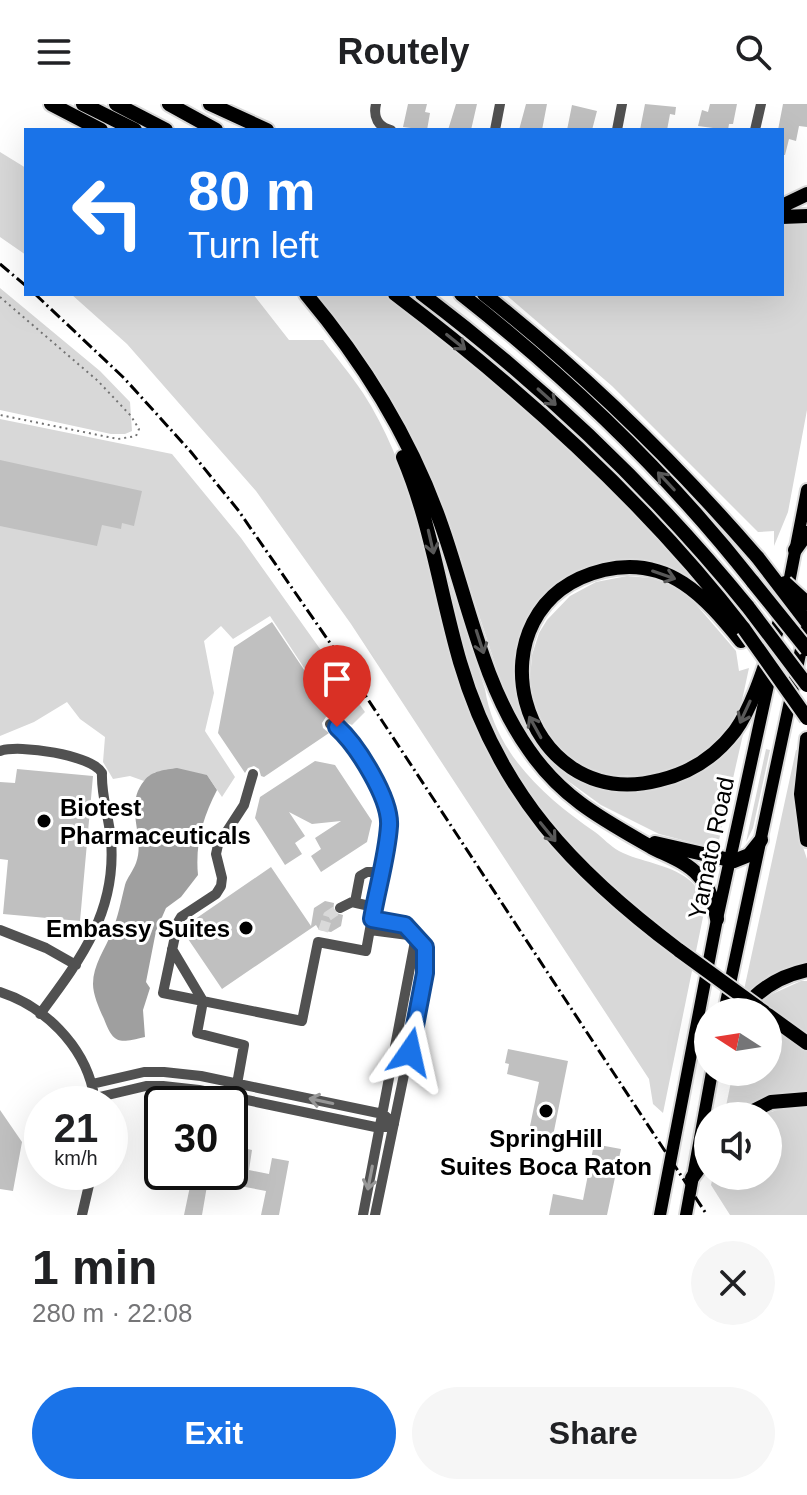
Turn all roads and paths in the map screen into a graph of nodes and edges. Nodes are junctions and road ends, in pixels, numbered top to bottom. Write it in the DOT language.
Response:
graph roads {
  1 [pos="51,104"];
  2 [pos="83,104"];
  3 [pos="116,104"];
  4 [pos="169,104"];
  5 [pos="202,104"];
  6 [pos="210,104"];
  7 [pos="376,104"];
  8 [pos="500,104"];
  9 [pos="622,104"];
  10 [pos="761,104"];
  11 [pos="97,128"];
  12 [pos="131,128"];
  13 [pos="162,128"];
  14 [pos="212,128"];
  15 [pos="242,128"];
  16 [pos="263,128"];
  17 [pos="384,128"];
  18 [pos="495,128"];
  19 [pos="617,128"];
  20 [pos="755,128"];
  21 [pos="807,194"];
  22 [pos="784,205"];
  23 [pos="807,216"];
  24 [pos="784,217"];
  25 [pos="308,296"];
  26 [pos="398,296"];
  27 [pos="425,296"];
  28 [pos="463,296"];
  29 [pos="486,296"];
  30 [pos="0,297"];
  31 [pos="345,343"];
  32 [pos="0,415"];
  33 [pos="807,490"];
  34 [pos="807,533"];
  35 [pos="795,550"];
  36 [pos="758,558"];
  37 [pos="807,603"];
  38 [pos="783,613"];
  39 [pos="807,622"];
  40 [pos="742,635"];
  41 [pos="807,649"];
  42 [pos="807,685"];
  43 [pos="807,718"];
  44 [pos="330,724"];
  45 [pos="807,739"];
  46 [pos="0,751"];
  47 [pos="253,774"];
  48 [pos="632,836"];
  49 [pos="761,840"];
  50 [pos="807,840"];
  51 [pos="730,860"];
  52 [pos="380,872"];
  53 [pos="355,902"];
  54 [pos="374,907"];
  55 [pos="340,908"];
  56 [pos="717,919"];
  57 [pos="371,925"];
  58 [pos="0,930"];
  59 [pos="323,931"];
  60 [pos="416,936"];
  61 [pos="318,942"];
  62 [pos="172,949"];
  63 [pos="76,965"];
  64 [pos="807,970"];
  65 [pos="0,992"];
  66 [pos="727,998"];
  67 [pos="745,998"];
  68 [pos="753,998"];
  69 [pos="203,1001"];
  70 [pos="40,1014"];
  71 [pos="782,1025"];
  72 [pos="807,1043"];
  73 [pos="92,1084"];
  74 [pos="237,1084"];
  75 [pos="709,1086"];
  76 [pos="128,1091"];
  77 [pos="807,1099"];
  78 [pos="771,1102"];
  79 [pos="383,1114"];
  80 [pos="394,1124"];
  81 [pos="380,1128"];
  82 [pos="694,1175"];
  83 [pos="692,1178"];
  84 [pos="88,1190"];
  85 [pos="82,1215"];
  86 [pos="363,1215"];
  87 [pos="375,1215"];
  88 [pos="660,1215"];
  89 [pos="686,1215"];
  1 -- 11 [label="highway"];
  2 -- 12 [label="highway"];
  3 -- 13 [label="highway"];
  4 -- 14 [label="highway"];
  5 -- 15 [label="highway"];
  6 -- 16 [label="highway"];
  7 -- 17 [label="street"];
  8 -- 18 [label="street"];
  9 -- 19 [label="street"];
  10 -- 20 [label="street"];
  21 -- 22 [label="highway"];
  23 -- 24 [label="highway"];
  25 -- 31 [label="highway"];
  26 -- 40 [label="highway, one-way"];
  27 -- 42 [label="highway, one-way, bridge"];
  41 -- 28 [label="highway, one-way, bridge"];
  29 -- 36 [label="highway"];
  30 -- 32 [label="path"];
  31 -- 48 [label="highway, one-way"];
  31 -- 67 [label="highway, one-way, bridge"];
  33 -- 35 [label="main road, Yamato Road"];
  34 -- 35 [label="highway"];
  35 -- 38 [label="main road, Yamato Road"];
  36 -- 37 [label="highway, bridge"];
  36 -- 39 [label="highway, bridge"];
  38 -- 40 [label="highway, one-way"];
  38 -- 51 [label="main road, Yamato Road"];
  39 -- 49 [label="main road, Yamato Road"];
  40 -- 43 [label="highway, bridge"];
  44 -- 52 [label="street"];
  45 -- 50 [label="highway"];
  46 -- 63 [label="street"];
  47 -- 62 [label="street"];
  48 -- 51 [label="highway"];
  48 -- 56 [label="highway"];
  49 -- 51 [label="highway"];
  49 -- 66 [label="main road, Yamato Road"];
  51 -- 56 [label="main road, Yamato Road"];
  52 -- 53 [label="street"];
  52 -- 54 [label="street"];
  53 -- 54 [label="street"];
  53 -- 55 [label="street"];
  54 -- 57 [label="street"];
  56 -- 88 [label="main road, Yamato Road"];
  57 -- 60 [label="street"];
  57 -- 61 [label="street"];
  58 -- 63 [label="street"];
  59 -- 61 [label="street"];
  60 -- 79 [label="street"];
  60 -- 80 [label="street"];
  61 -- 69 [label="street"];
  62 -- 69 [label="street"];
  62 -- 69 [label="street"];
  63 -- 70 [label="street"];
  64 -- 68 [label="highway"];
  65 -- 70 [label="street"];
  69 -- 74 [label="street"];
  70 -- 73 [label="street"];
  71 -- 72 [label="highway"];
  73 -- 74 [label="street"];
  79 -- 74 [label="street, one-way"];
  75 -- 83 [label="main road"];
  76 -- 81 [label="street"];
  77 -- 78 [label="highway"];
  79 -- 80 [label="street"];
  79 -- 81 [label="street"];
  80 -- 81 [label="street"];
  80 -- 87 [label="street"];
  81 -- 86 [label="street, one-way"];
  82 -- 83 [label="highway"];
  83 -- 89 [label="main road"];
  84 -- 85 [label="street"];
}
